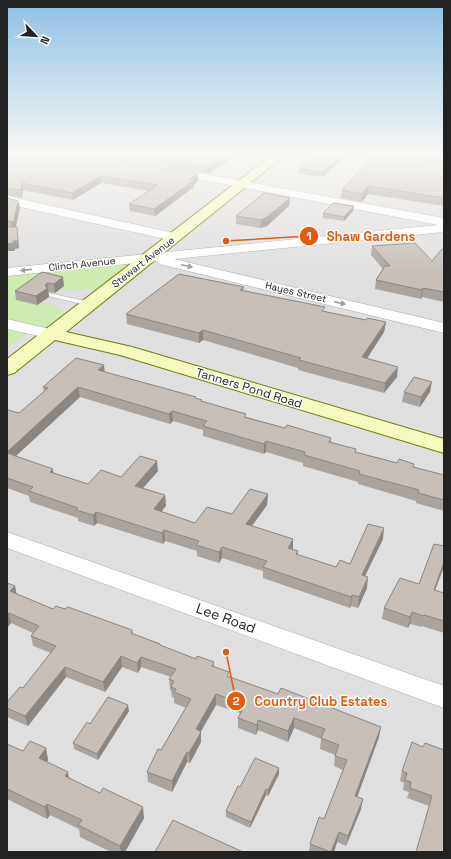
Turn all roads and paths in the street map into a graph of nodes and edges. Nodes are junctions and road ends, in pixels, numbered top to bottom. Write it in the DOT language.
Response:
graph roads {
  1 [pos="228,195"];
  2 [pos="301,195"];
  3 [pos="7,200"];
  4 [pos="444,222"];
  5 [pos="444,228"];
  6 [pos="398,233"];
  7 [pos="174,237"];
  8 [pos="436,241"];
  9 [pos="149,257"];
  10 [pos="7,272"];
  11 [pos="52,295"];
  12 [pos="90,304"];
  13 [pos="7,324"];
  14 [pos="444,328"];
  15 [pos="52,334"];
  16 [pos="7,369"];
  17 [pos="444,446"];
  18 [pos="7,540"];
  19 [pos="444,697"];
  1 -- 7 [label="main road, Stewart Avenue"];
  2 -- 4 [label="street"];
  3 -- 7 [label="street"];
  5 -- 6 [label="street, Clinch Avenue"];
  6 -- 8 [label="street"];
  6 -- 9 [label="street, Clinch Avenue"];
  7 -- 9 [label="main road, Stewart Avenue"];
  9 -- 10 [label="street, Clinch Avenue, one-way"];
  9 -- 12 [label="main road, Stewart Avenue"];
  9 -- 14 [label="street, Hayes Street, one-way"];
  11 -- 12 [label="lane"];
  12 -- 15 [label="main road, Stewart Avenue"];
  13 -- 15 [label="street"];
  15 -- 16 [label="main road, Stewart Avenue"];
  15 -- 17 [label="main road, Tanners Pond Road"];
  18 -- 19 [label="street, Lee Road"];
}
